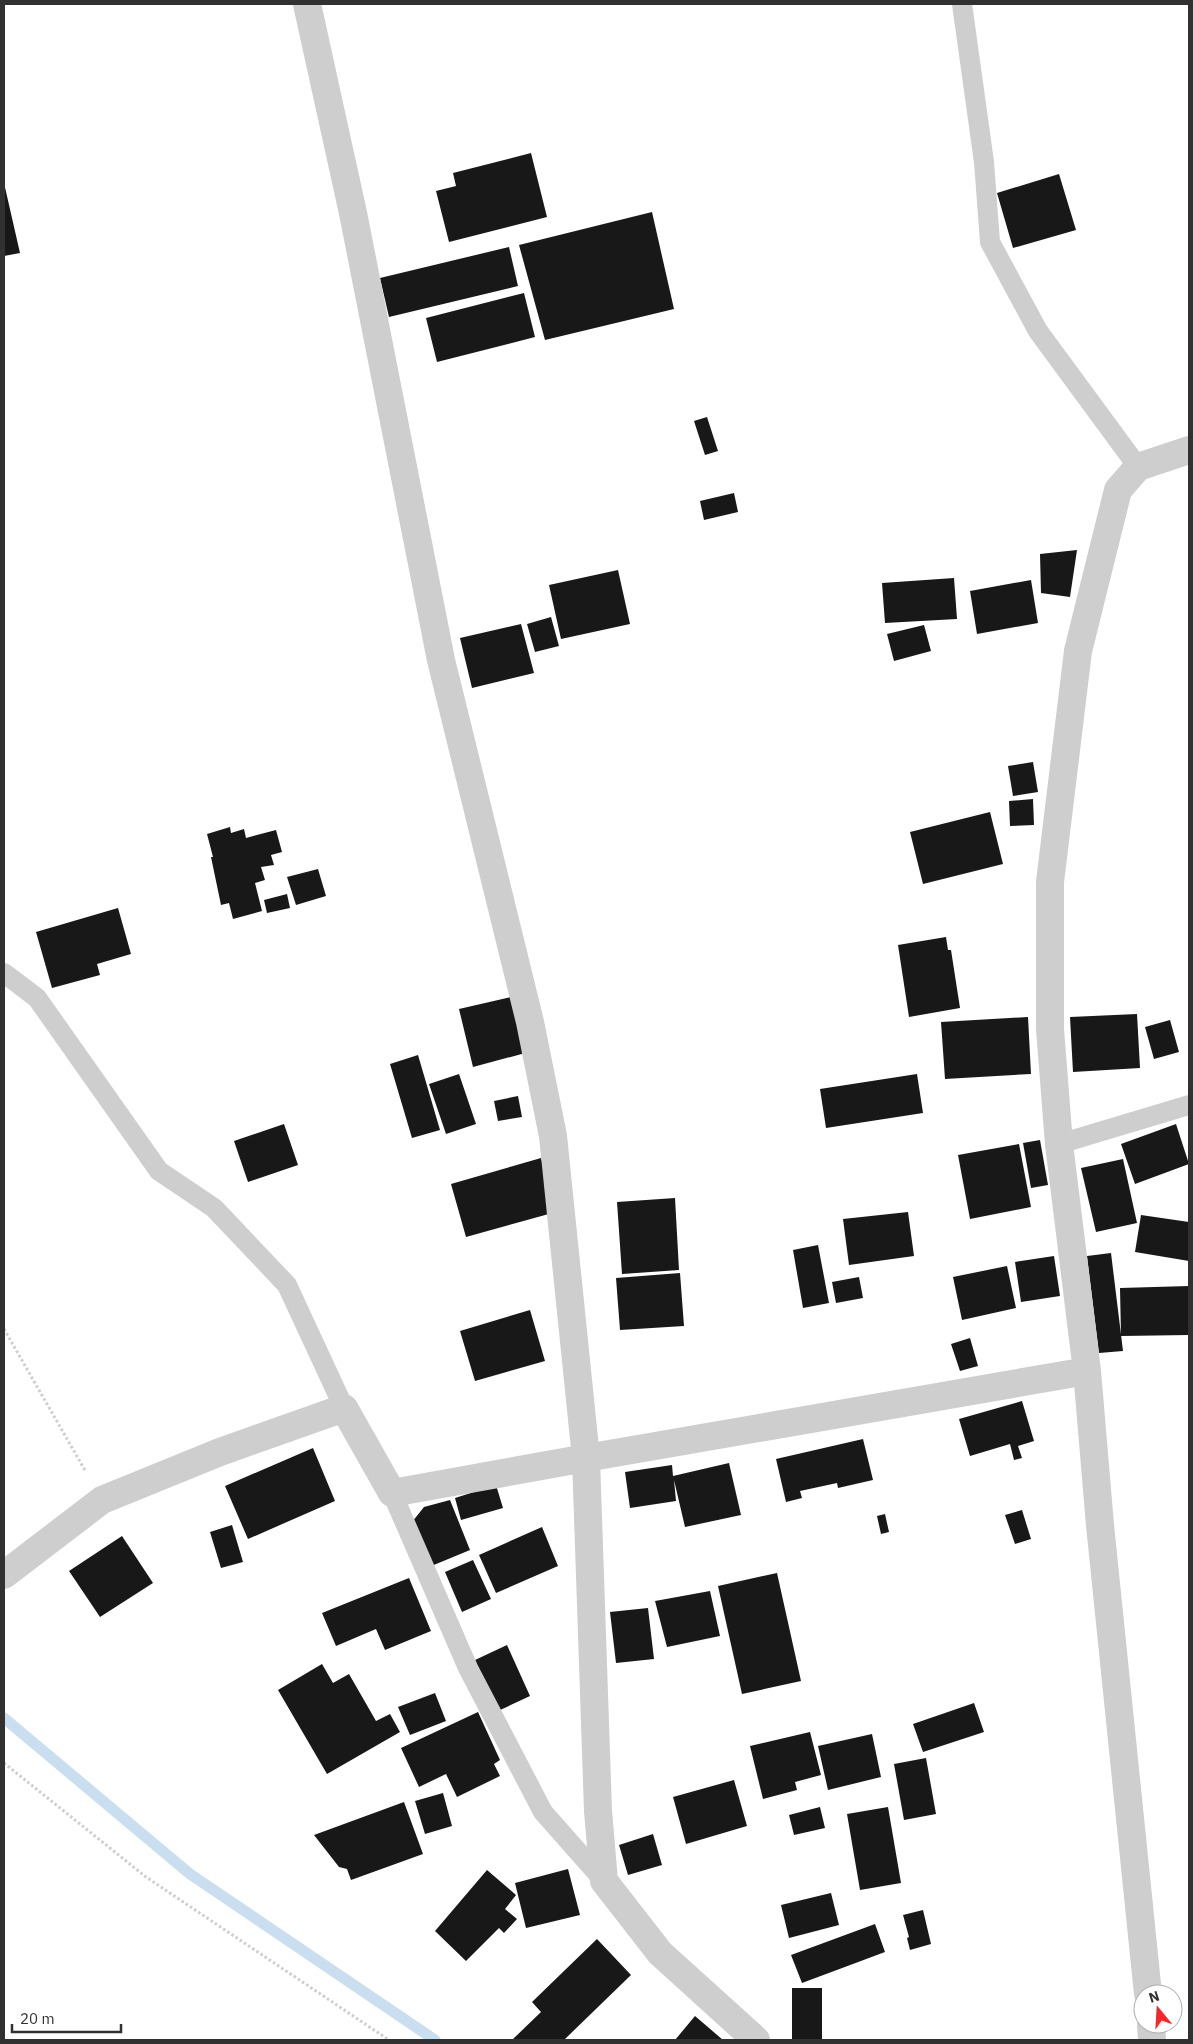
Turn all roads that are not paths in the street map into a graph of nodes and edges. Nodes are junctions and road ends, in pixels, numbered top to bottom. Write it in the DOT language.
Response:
graph roads {
  1 [pos="307,4"];
  2 [pos="962,4"];
  3 [pos="1189,450"];
  4 [pos="1138,467"];
  5 [pos="4,973"];
  6 [pos="1189,1105"];
  7 [pos="1059,1144"];
  8 [pos="1087,1371"];
  9 [pos="344,1408"];
  10 [pos="586,1458"];
  11 [pos="392,1493"];
  12 [pos="4,1575"];
  13 [pos="604,1881"];
  14 [pos="1147,1984"];
  15 [pos="756,2040"];
  1 -- 10 [label="street"];
  2 -- 4 [label="lane"];
  3 -- 4 [label="street"];
  4 -- 7 [label="street"];
  5 -- 9 [label="lane"];
  6 -- 7 [label="lane"];
  7 -- 8 [label="street"];
  8 -- 10 [label="street"];
  8 -- 14 [label="street"];
  9 -- 11 [label="street"];
  9 -- 12 [label="street"];
  10 -- 11 [label="street"];
  10 -- 13 [label="street"];
  11 -- 13 [label="lane"];
  13 -- 15 [label="street"];
}
